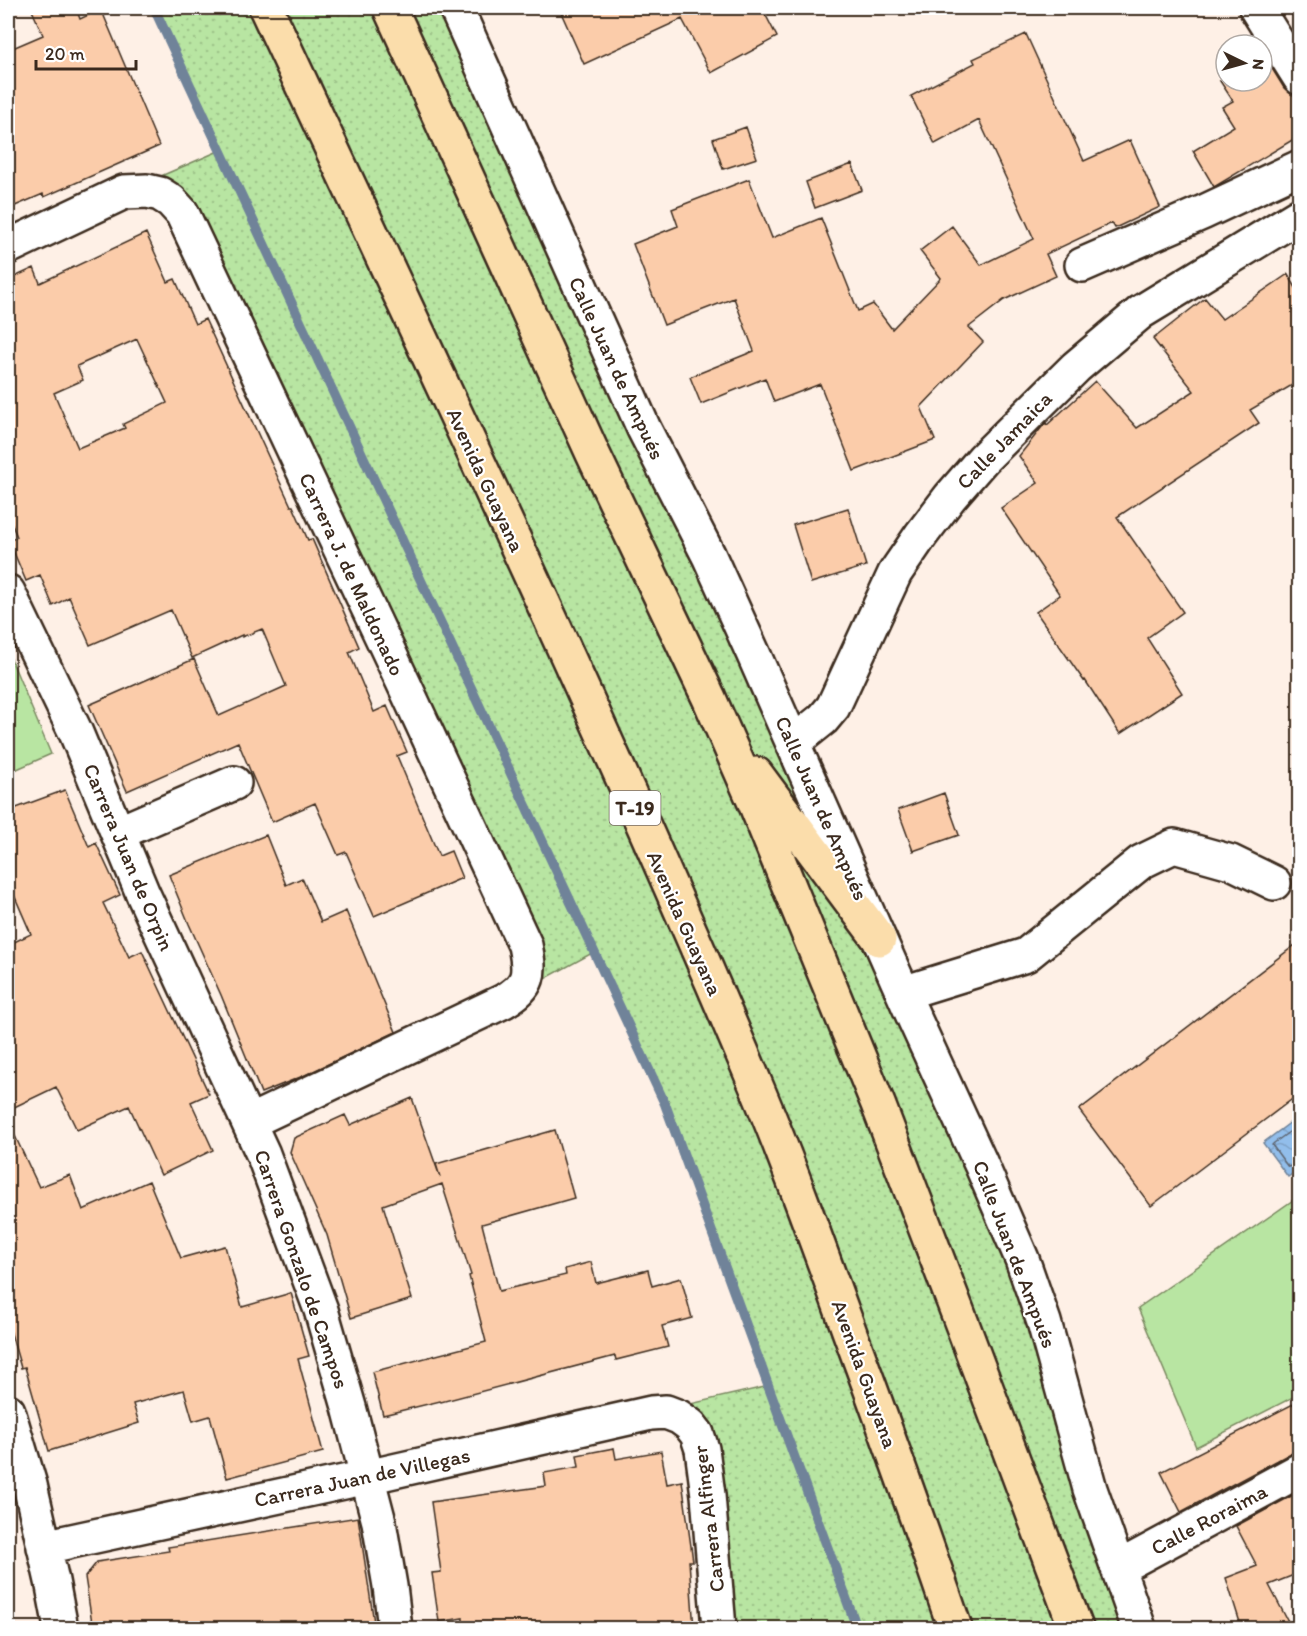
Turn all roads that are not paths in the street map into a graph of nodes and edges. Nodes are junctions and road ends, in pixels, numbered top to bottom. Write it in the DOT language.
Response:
graph roads {
  1 [pos="266,8"];
  2 [pos="390,8"];
  3 [pos="456,8"];
  4 [pos="1256,8"];
  5 [pos="1299,78"];
  6 [pos="1299,167"];
  7 [pos="1299,215"];
  8 [pos="8,247"];
  9 [pos="1082,265"];
  10 [pos="8,592"];
  11 [pos="723,730"];
  12 [pos="793,742"];
  13 [pos="234,783"];
  14 [pos="118,833"];
  15 [pos="1274,883"];
  16 [pos="879,939"];
  17 [pos="903,993"];
  18 [pos="249,1122"];
  19 [pos="8,1411"];
  20 [pos="679,1417"];
  21 [pos="1299,1470"];
  22 [pos="367,1477"];
  23 [pos="44,1547"];
  24 [pos="1118,1568"];
  25 [pos="61,1629"];
  26 [pos="395,1629"];
  27 [pos="719,1629"];
  28 [pos="955,1629"];
  29 [pos="1076,1629"];
  30 [pos="1139,1629"];
  1 -- 28 [label="highway, Avenida Guayana / T-19"];
  2 -- 11 [label="highway"];
  3 -- 12 [label="street, Calle Juan de Ampués"];
  4 -- 5 [label="street"];
  6 -- 9 [label="street"];
  7 -- 12 [label="street, Calle Jamaica"];
  8 -- 18 [label="street, Carrera J. de Maldonado"];
  10 -- 14 [label="street, Carrera Juan de Orpin"];
  11 -- 16 [label="highway"];
  11 -- 29 [label="highway"];
  12 -- 16 [label="street, Calle Juan de Ampués"];
  13 -- 14 [label="street"];
  14 -- 18 [label="street, Carrera Juan de Orpin"];
  15 -- 17 [label="street"];
  16 -- 17 [label="street, Calle Juan de Ampués"];
  17 -- 24 [label="street, Calle Juan de Ampués"];
  18 -- 22 [label="street, Carrera Gonzalo de Campos"];
  19 -- 23 [label="street"];
  20 -- 22 [label="street, Carrera Juan de Villegas"];
  20 -- 27 [label="street, Carrera Alfinger"];
  21 -- 24 [label="street, Calle Roraima"];
  22 -- 23 [label="street, Carrera Juan de Villegas"];
  22 -- 26 [label="street, Carrera Gonzalo de Campos"];
  23 -- 25 [label="street"];
  24 -- 30 [label="street, Calle Juan de Ampués"];
}
